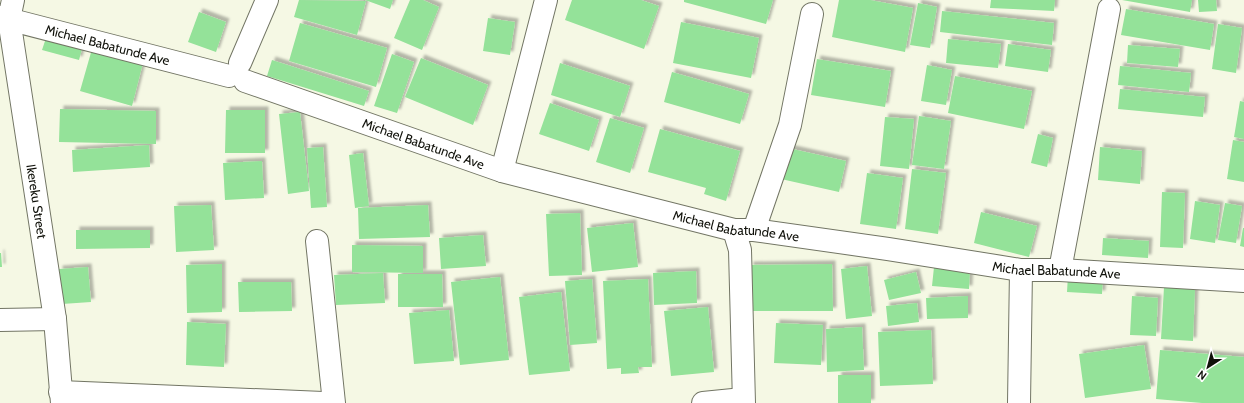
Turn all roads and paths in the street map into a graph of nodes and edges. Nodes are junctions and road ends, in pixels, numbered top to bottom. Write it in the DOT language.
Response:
graph roads {
  1 [pos="267,0"];
  2 [pos="546,0"];
  3 [pos="1108,9"];
  4 [pos="7,12"];
  5 [pos="812,14"];
  6 [pos="238,73"];
  7 [pos="502,171"];
  8 [pos="744,230"];
  9 [pos="317,241"];
  10 [pos="1021,270"];
  11 [pos="1060,270"];
  12 [pos="1244,281"];
  13 [pos="55,319"];
  14 [pos="0,320"];
  15 [pos="61,397"];
  16 [pos="744,401"];
  17 [pos="323,403"];
  18 [pos="334,403"];
  19 [pos="703,403"];
  20 [pos="1019,403"];
  1 -- 6 [label="street"];
  2 -- 7 [label="street"];
  3 -- 11 [label="street"];
  4 -- 6 [label="street, Michael Babatunde Ave"];
  4 -- 13 [label="street, Ikereku Street"];
  5 -- 8 [label="street"];
  6 -- 7 [label="street, Michael Babatunde Ave"];
  7 -- 8 [label="street, Michael Babatunde Ave"];
  8 -- 10 [label="street, Michael Babatunde Ave"];
  8 -- 16 [label="street"];
  9 -- 18 [label="street"];
  10 -- 11 [label="street, Michael Babatunde Ave"];
  10 -- 20 [label="street"];
  11 -- 12 [label="street, Michael Babatunde Ave"];
  13 -- 14 [label="street"];
  13 -- 15 [label="street, Ikereku Street"];
  15 -- 17 [label="street"];
  16 -- 19 [label="street"];
}
